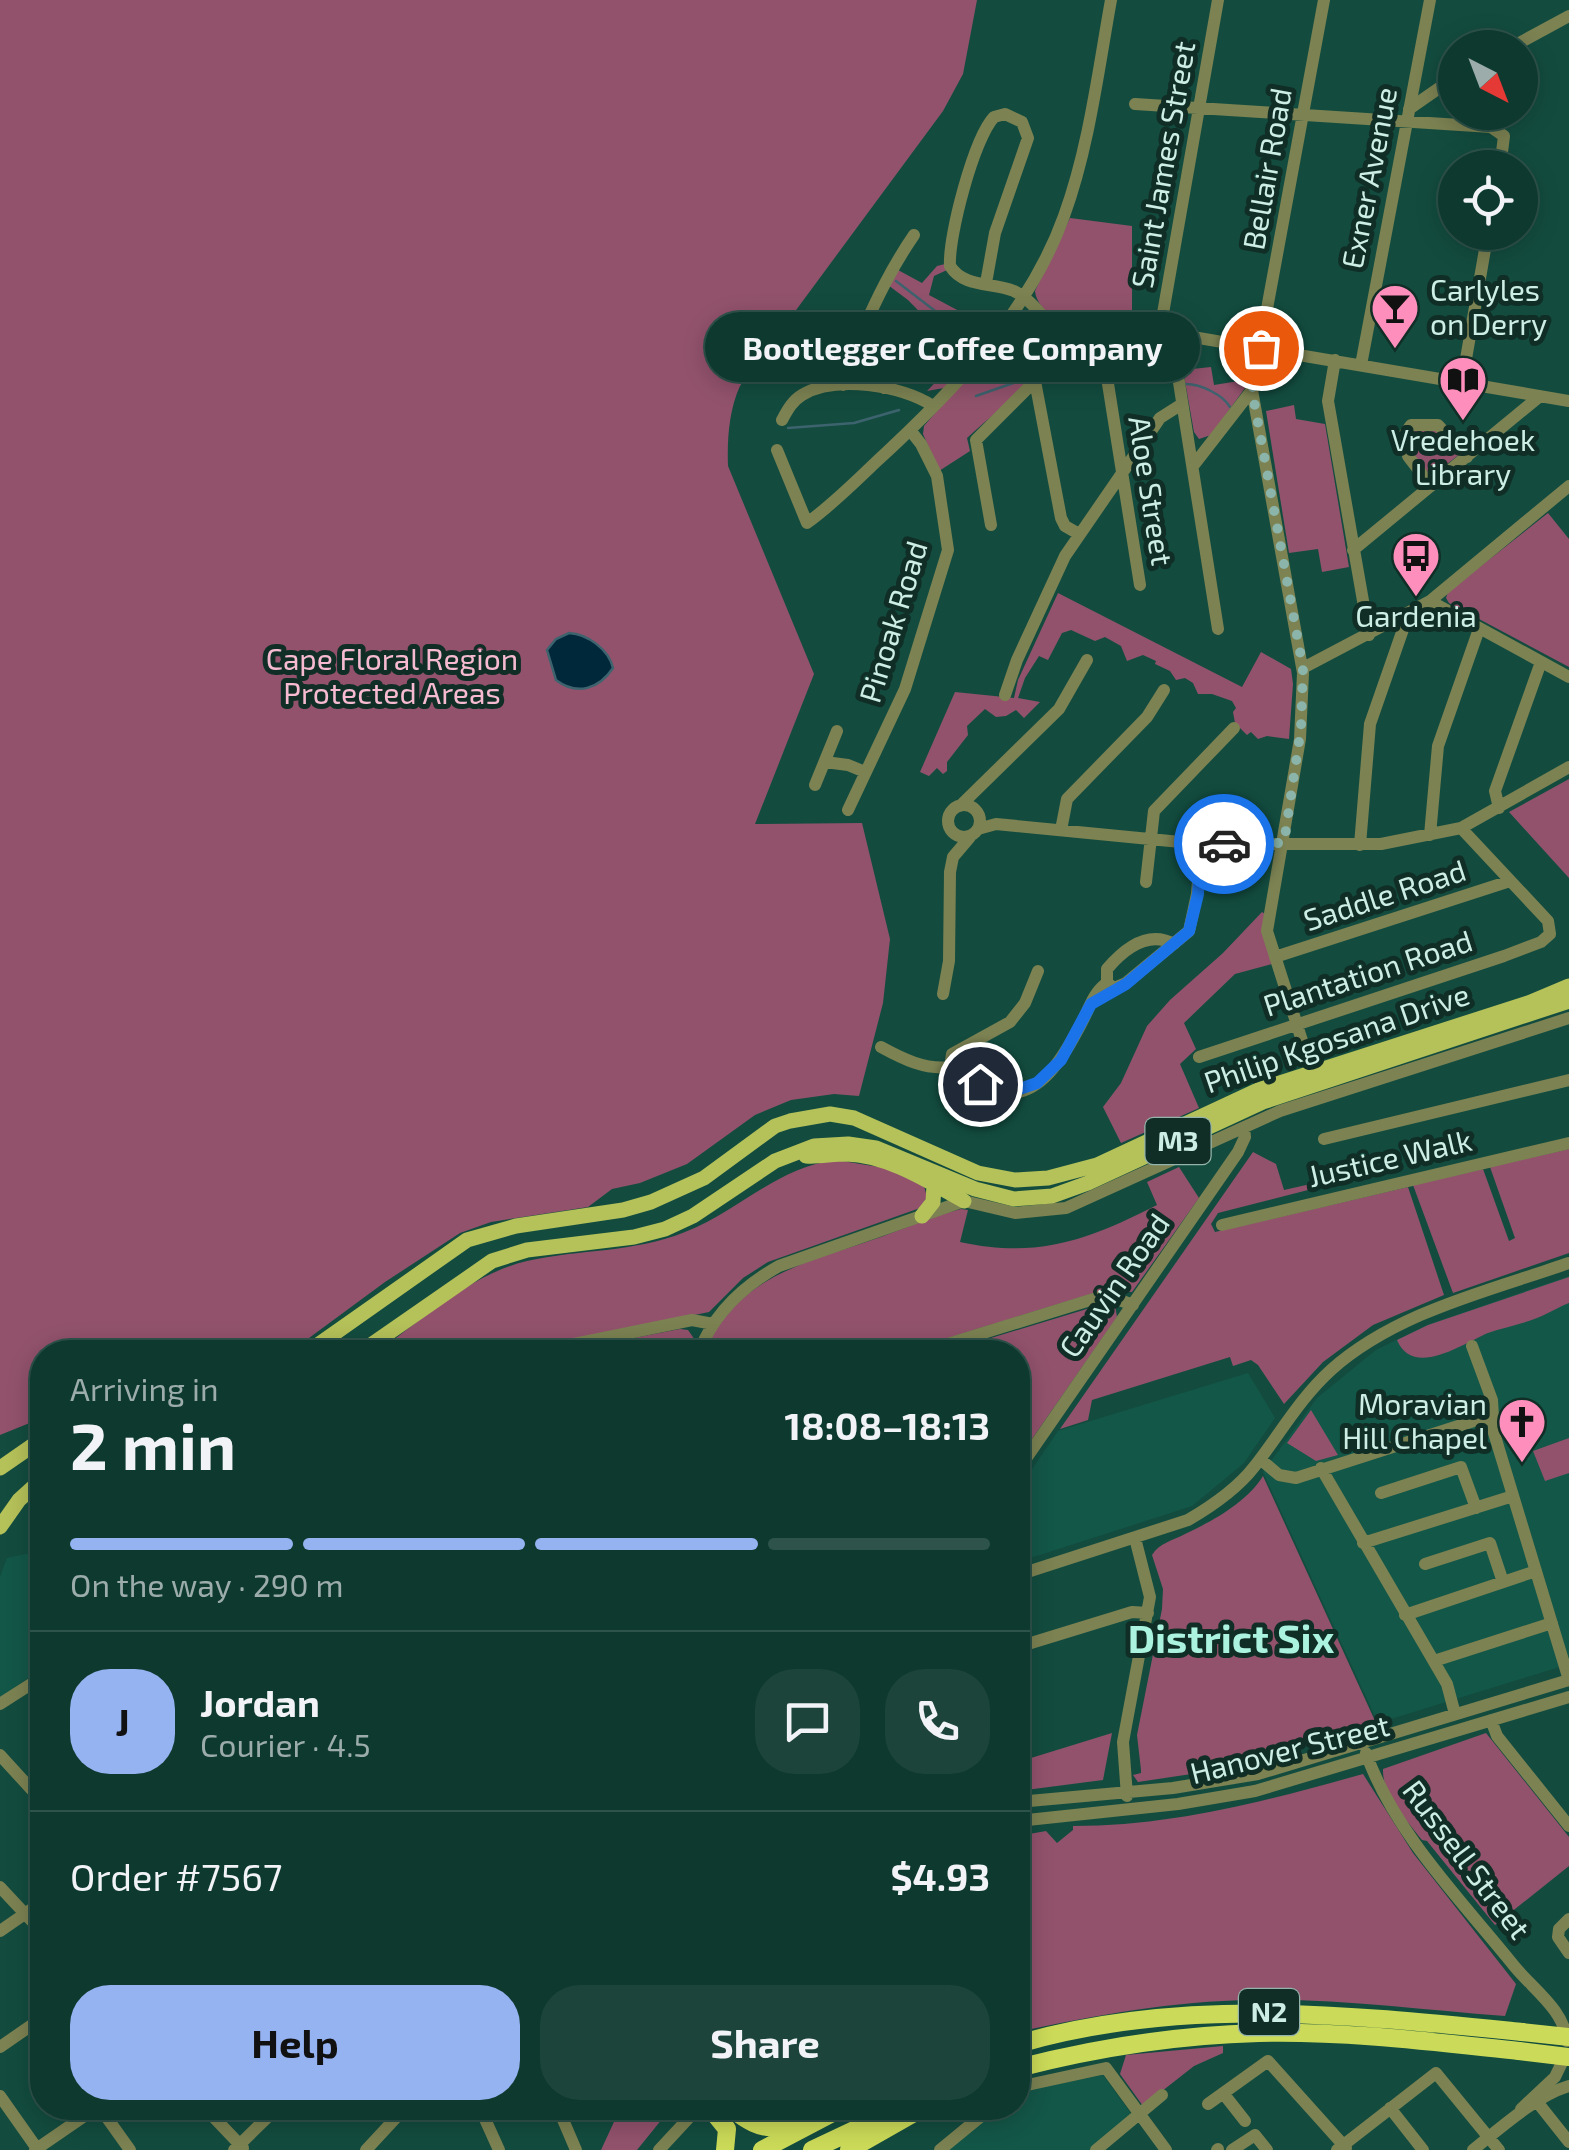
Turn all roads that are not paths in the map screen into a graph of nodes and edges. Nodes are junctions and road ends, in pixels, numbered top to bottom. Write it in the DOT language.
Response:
graph roads {
  1 [pos="1112,0"];
  2 [pos="1218,0"];
  3 [pos="1324,0"];
  4 [pos="1430,0"];
  5 [pos="1569,16"];
  6 [pos="1538,33"];
  7 [pos="1438,91"];
  8 [pos="1135,104"];
  9 [pos="1198,107"];
  10 [pos="1408,115"];
  11 [pos="1302,116"];
  12 [pos="1503,150"];
  13 [pos="914,234"];
  14 [pos="1485,250"];
  15 [pos="986,283"];
  16 [pos="1024,298"];
  17 [pos="929,329"];
  18 [pos="1167,339"];
  19 [pos="1102,346"];
  20 [pos="1068,348"];
  21 [pos="1261,348"];
  22 [pos="1336,360"];
  23 [pos="1361,364"];
  24 [pos="1035,381"];
  25 [pos="1462,382"];
  26 [pos="844,385"];
  27 [pos="884,388"];
  28 [pos="1252,390"];
  29 [pos="1540,396"];
  30 [pos="1569,401"];
  31 [pos="1182,404"];
  32 [pos="932,406"];
  33 [pos="782,420"];
  34 [pos="910,430"];
  35 [pos="777,450"];
  36 [pos="1467,457"];
  37 [pos="1193,466"];
  38 [pos="1122,472"];
  39 [pos="1432,486"];
  40 [pos="1569,486"];
  41 [pos="991,525"];
  42 [pos="1079,534"];
  43 [pos="1353,550"];
  44 [pos="1140,584"];
  45 [pos="1430,601"];
  46 [pos="1408,615"];
  47 [pos="1218,628"];
  48 [pos="1479,629"];
  49 [pos="1368,635"];
  50 [pos="1086,660"];
  51 [pos="1541,662"];
  52 [pos="1303,668"];
  53 [pos="1569,677"];
  54 [pos="1164,690"];
  55 [pos="1006,695"];
  56 [pos="1234,728"];
  57 [pos="838,730"];
  58 [pos="825,762"];
  59 [pos="1569,767"];
  60 [pos="865,772"];
  61 [pos="815,786"];
  62 [pos="1499,808"];
  63 [pos="848,810"];
  64 [pos="969,821"];
  65 [pos="1461,828"];
  66 [pos="1061,830"];
  67 [pos="1430,835"];
  68 [pos="1150,838"];
  69 [pos="1284,843"];
  70 [pos="1201,844"];
  71 [pos="1360,845"];
  72 [pos="1510,881"];
  73 [pos="1146,882"];
  74 [pos="1174,944"];
  75 [pos="1275,958"];
  76 [pos="1038,971"];
  77 [pos="1110,986"];
  78 [pos="1569,986"];
  79 [pos="943,994"];
  80 [pos="1569,1001"];
  81 [pos="1569,1018"];
  82 [pos="1296,1024"];
  83 [pos="882,1046"];
  84 [pos="1199,1057"];
  85 [pos="950,1067"];
  86 [pos="1312,1072"];
  87 [pos="1569,1080"];
  88 [pos="1244,1128"];
  89 [pos="1324,1139"];
  90 [pos="1569,1143"];
  91 [pos="786,1156"];
  92 [pos="934,1184"];
  93 [pos="964,1201"];
  94 [pos="922,1216"];
  95 [pos="1222,1224"];
  96 [pos="1569,1263"];
  97 [pos="1132,1305"];
  98 [pos="712,1324"];
  99 [pos="325,1340"];
  100 [pos="378,1340"];
  101 [pos="594,1340"];
  102 [pos="705,1340"];
  103 [pos="961,1340"];
  104 [pos="1472,1346"];
  105 [pos="1493,1419"];
  106 [pos="30,1448"];
  107 [pos="1030,1453"];
  108 [pos="1260,1459"];
  109 [pos="0,1468"];
  110 [pos="1321,1468"];
  111 [pos="30,1490"];
  112 [pos="1382,1493"];
  113 [pos="1513,1496"];
  114 [pos="1476,1508"];
  115 [pos="0,1526"];
  116 [pos="1135,1538"];
  117 [pos="1364,1543"];
  118 [pos="1425,1564"];
  119 [pos="1030,1571"];
  120 [pos="1536,1571"];
  121 [pos="1503,1582"];
  122 [pos="1148,1613"];
  123 [pos="1404,1615"];
  124 [pos="1552,1623"];
  125 [pos="1030,1643"];
  126 [pos="1434,1662"];
  127 [pos="1569,1680"];
  128 [pos="30,1685"];
  129 [pos="1569,1697"];
  130 [pos="0,1704"];
  131 [pos="1456,1714"];
  132 [pos="1492,1720"];
  133 [pos="1362,1742"];
  134 [pos="0,1755"];
  135 [pos="1368,1758"];
  136 [pos="30,1788"];
  137 [pos="1127,1791"];
  138 [pos="1030,1801"];
  139 [pos="1128,1809"];
  140 [pos="1030,1821"];
  141 [pos="1569,1826"];
  142 [pos="0,1887"];
  143 [pos="30,1910"];
  144 [pos="25,1914"];
  145 [pos="30,1919"];
  146 [pos="1569,1919"];
  147 [pos="0,1931"];
  148 [pos="1569,1953"];
  149 [pos="1544,1999"];
  150 [pos="1569,2010"];
  151 [pos="30,2026"];
  152 [pos="1030,2042"];
  153 [pos="0,2047"];
  154 [pos="1568,2050"];
  155 [pos="1030,2065"];
  156 [pos="1030,2084"];
  157 [pos="1569,2086"];
  158 [pos="1223,2093"];
  159 [pos="1162,2095"];
  160 [pos="0,2096"];
  161 [pos="1208,2104"];
  162 [pos="1538,2104"];
  163 [pos="1390,2108"];
  164 [pos="1138,2115"];
  165 [pos="1512,2118"];
  166 [pos="80,2120"];
  167 [pos="107,2120"];
  168 [pos="216,2120"];
  169 [pos="267,2120"];
  170 [pos="394,2120"];
  171 [pos="485,2120"];
  172 [pos="563,2120"];
  173 [pos="687,2120"];
  174 [pos="719,2120"];
  175 [pos="749,2120"];
  176 [pos="798,2120"];
  177 [pos="819,2120"];
  178 [pos="876,2120"];
  179 [pos="902,2120"];
  180 [pos="976,2120"];
  181 [pos="1245,2121"];
  182 [pos="1489,2137"];
  183 [pos="1569,2142"];
  184 [pos="240,2148"];
  185 [pos="496,2148"];
  186 [pos="1342,2148"];
  187 [pos="36,2149"];
  188 [pos="130,2150"];
  189 [pos="366,2150"];
  190 [pos="576,2150"];
  191 [pos="660,2150"];
  192 [pos="724,2150"];
  193 [pos="762,2150"];
  194 [pos="812,2150"];
  195 [pos="849,2150"];
  196 [pos="940,2150"];
  197 [pos="1096,2150"];
  198 [pos="1166,2150"];
  199 [pos="1232,2150"];
  200 [pos="1267,2150"];
  201 [pos="1423,2150"];
  202 [pos="1473,2150"];
  203 [pos="1499,2150"];
  1 -- 16 [label="street"];
  2 -- 9 [label="street, Saint James Street"];
  3 -- 11 [label="street, Bellair Road"];
  4 -- 10 [label="street, Exner Avenue"];
  5 -- 6 [label="street"];
  7 -- 10 [label="street"];
  8 -- 9 [label="street"];
  9 -- 11 [label="street"];
  9 -- 18 [label="street, Saint James Street"];
  10 -- 11 [label="street"];
  10 -- 12 [label="street"];
  10 -- 23 [label="street, Exner Avenue"];
  11 -- 21 [label="street, Bellair Road"];
  13 -- 26 [label="street"];
  14 -- 25 [label="street"];
  15 -- 15 [label="street"];
  15 -- 16 [label="street"];
  16 -- 20 [label="street"];
  16 -- 32 [label="street"];
  17 -- 27 [label="street"];
  18 -- 19 [label="street"];
  18 -- 21 [label="street"];
  18 -- 31 [label="street, Saint James Street"];
  19 -- 20 [label="street"];
  19 -- 38 [label="street, Aloe Street"];
  20 -- 24 [label="street"];
  21 -- 22 [label="street"];
  21 -- 28 [label="street, Bellair Road"];
  22 -- 23 [label="street"];
  22 -- 43 [label="street"];
  23 -- 25 [label="street"];
  24 -- 41 [label="street"];
  24 -- 42 [label="street"];
  25 -- 29 [label="street"];
  26 -- 27 [label="street"];
  26 -- 33 [label="street"];
  27 -- 32 [label="street"];
  28 -- 37 [label="street"];
  28 -- 52 [label="street"];
  29 -- 30 [label="street"];
  29 -- 36 [label="street"];
  31 -- 37 [label="street, Saint James Street"];
  31 -- 38 [label="street"];
  32 -- 34 [label="street"];
  34 -- 35 [label="street"];
  34 -- 60 [label="street, Pinoak Road"];
  36 -- 39 [label="street"];
  36 -- 39 [label="street"];
  37 -- 47 [label="street, Saint James Street"];
  38 -- 42 [label="street"];
  38 -- 44 [label="street, Aloe Street"];
  39 -- 43 [label="street"];
  40 -- 45 [label="street"];
  42 -- 55 [label="street"];
  43 -- 49 [label="street"];
  45 -- 46 [label="street"];
  45 -- 48 [label="street"];
  46 -- 49 [label="street"];
  46 -- 71 [label="street"];
  48 -- 51 [label="street"];
  48 -- 67 [label="street"];
  49 -- 52 [label="street"];
  50 -- 64 [label="street"];
  51 -- 53 [label="street"];
  51 -- 62 [label="street"];
  52 -- 69 [label="street"];
  54 -- 66 [label="street"];
  56 -- 68 [label="street"];
  57 -- 58 [label="street, Pinoak Road"];
  58 -- 60 [label="street"];
  58 -- 61 [label="street, Pinoak Road"];
  59 -- 62 [label="street"];
  60 -- 63 [label="street, Pinoak Road"];
  62 -- 65 [label="street"];
  64 -- 66 [label="street"];
  64 -- 79 [label="street"];
  65 -- 67 [label="street"];
  65 -- 72 [label="street"];
  66 -- 68 [label="street"];
  67 -- 71 [label="street"];
  68 -- 70 [label="street"];
  68 -- 73 [label="street"];
  69 -- 70 [label="street"];
  69 -- 71 [label="street"];
  69 -- 75 [label="street"];
  70 -- 74 [label="street"];
  72 -- 75 [label="street, Saddle Road"];
  72 -- 82 [label="street, Plantation Road"];
  74 -- 77 [label="street"];
  74 -- 77 [label="street"];
  75 -- 82 [label="street"];
  76 -- 85 [label="street"];
  77 -- 85 [label="street"];
  78 -- 86 [label="main road, Philip Kgosana Drive / M3"];
  80 -- 91 [label="main road, Philip Kgosana Drive / M3"];
  81 -- 88 [label="street"];
  82 -- 84 [label="street, Plantation Road"];
  82 -- 86 [label="street"];
  83 -- 85 [label="street"];
  86 -- 99 [label="main road, Philip Kgosana Drive / M3"];
  87 -- 89 [label="street"];
  88 -- 93 [label="street"];
  88 -- 97 [label="street, Cauvin Road"];
  90 -- 95 [label="street, Justice Walk"];
  91 -- 92 [label="main road"];
  91 -- 100 [label="main road, Philip Kgosana Drive / M3"];
  92 -- 93 [label="main road"];
  92 -- 94 [label="main road"];
  93 -- 94 [label="street"];
  94 -- 98 [label="street"];
  96 -- 108 [label="street"];
  97 -- 103 [label="street"];
  97 -- 107 [label="street, Cauvin Road"];
  98 -- 101 [label="street"];
  98 -- 102 [label="street"];
  104 -- 105 [label="street"];
  105 -- 110 [label="street"];
  105 -- 113 [label="street"];
  106 -- 109 [label="main road"];
  108 -- 110 [label="street"];
  108 -- 116 [label="street"];
  110 -- 117 [label="street"];
  111 -- 115 [label="main road"];
  112 -- 114 [label="street"];
  113 -- 114 [label="street"];
  113 -- 120 [label="street"];
  114 -- 117 [label="street"];
  116 -- 119 [label="street"];
  116 -- 122 [label="street"];
  117 -- 123 [label="street"];
  118 -- 121 [label="street"];
  120 -- 121 [label="street"];
  120 -- 124 [label="street"];
  121 -- 123 [label="street"];
  122 -- 125 [label="street"];
  122 -- 137 [label="street"];
  123 -- 126 [label="street"];
  124 -- 126 [label="street"];
  124 -- 127 [label="street"];
  126 -- 131 [label="street"];
  127 -- 131 [label="street, Hanover Street"];
  128 -- 130 [label="street"];
  129 -- 132 [label="street, Hanover Street"];
  131 -- 133 [label="street, Hanover Street"];
  132 -- 135 [label="street, Hanover Street"];
  132 -- 141 [label="street"];
  133 -- 135 [label="street, Russell Street"];
  133 -- 137 [label="street, Hanover Street"];
  134 -- 136 [label="street"];
  135 -- 139 [label="street, Hanover Street"];
  135 -- 149 [label="street, Russell Street"];
  137 -- 138 [label="street, Hanover Street"];
  137 -- 139 [label="street"];
  139 -- 140 [label="street, Hanover Street"];
  142 -- 144 [label="street"];
  143 -- 144 [label="street"];
  144 -- 145 [label="street"];
  144 -- 147 [label="street"];
  146 -- 148 [label="street"];
  149 -- 150 [label="street, Russell Street"];
  149 -- 154 [label="street, Russell Street"];
  151 -- 153 [label="street"];
  152 -- 154 [label="highway, N2, bridge"];
  154 -- 155 [label="highway, N2, bridge"];
  154 -- 165 [label="street"];
  156 -- 164 [label="street"];
  157 -- 162 [label="street"];
  158 -- 161 [label="street"];
  158 -- 181 [label="street"];
  158 -- 186 [label="street"];
  159 -- 164 [label="street"];
  160 -- 187 [label="street"];
  162 -- 165 [label="street"];
  162 -- 183 [label="street"];
  163 -- 182 [label="street"];
  163 -- 186 [label="street"];
  163 -- 201 [label="street"];
  164 -- 197 [label="street"];
  164 -- 198 [label="street"];
  165 -- 182 [label="street"];
  166 -- 187 [label="street"];
  167 -- 188 [label="street"];
  168 -- 184 [label="street"];
  169 -- 184 [label="street"];
  170 -- 189 [label="street"];
  171 -- 185 [label="street"];
  172 -- 190 [label="street"];
  173 -- 191 [label="street"];
  174 -- 192 [label="highway"];
  175 -- 176 [label="highway"];
  177 -- 193 [label="highway"];
  178 -- 194 [label="highway"];
  179 -- 195 [label="highway"];
  180 -- 196 [label="street"];
  182 -- 202 [label="street"];
  182 -- 203 [label="street"];
  199 -- 200 [label="street"];
}
